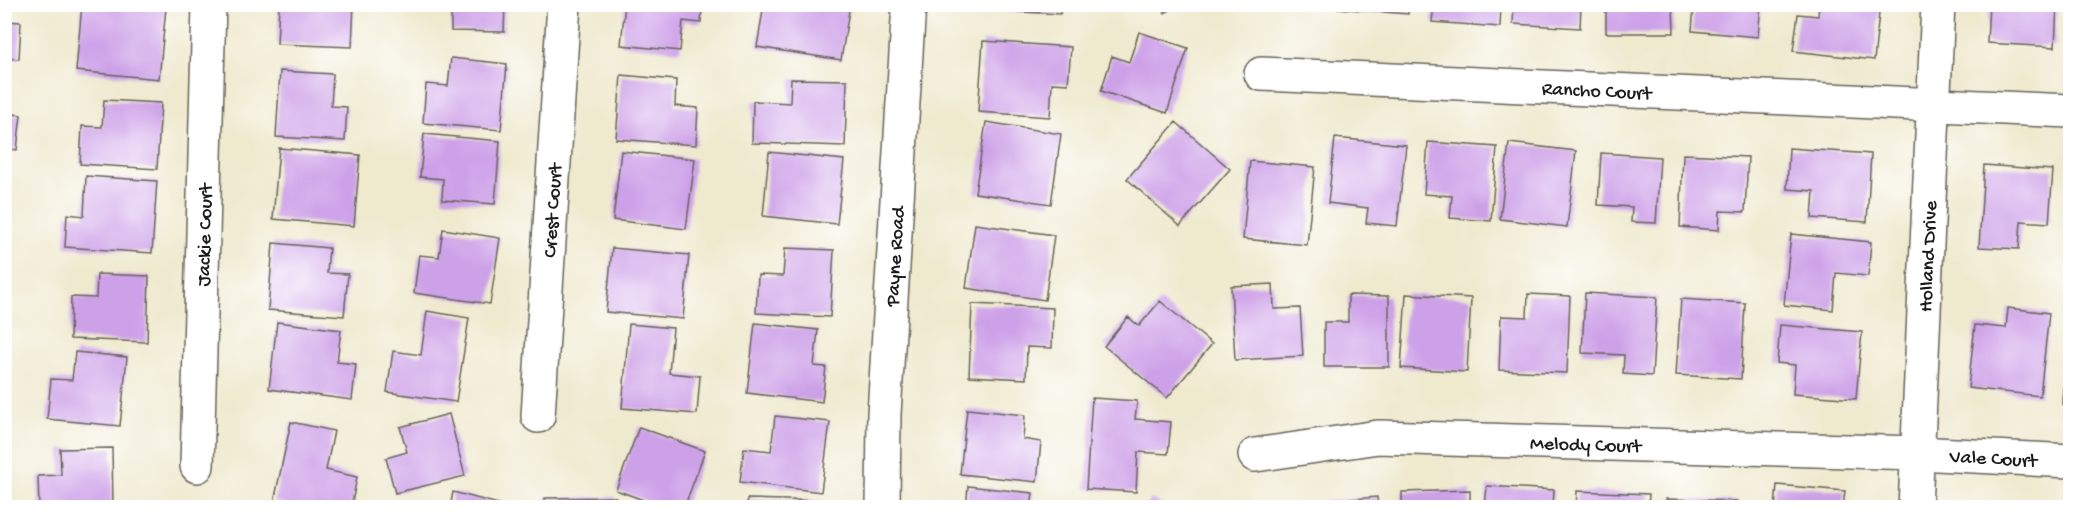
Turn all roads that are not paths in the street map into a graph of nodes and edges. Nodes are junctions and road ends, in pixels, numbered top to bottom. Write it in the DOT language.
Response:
graph roads {
  1 [pos="209,4"];
  2 [pos="564,4"];
  3 [pos="909,4"];
  4 [pos="1938,4"];
  5 [pos="1261,74"];
  6 [pos="1934,104"];
  7 [pos="2070,111"];
  8 [pos="538,416"];
  9 [pos="1917,453"];
  10 [pos="1255,454"];
  11 [pos="2070,461"];
  12 [pos="197,466"];
  13 [pos="883,507"];
  14 [pos="1915,507"];
  1 -- 12 [label="street, Jackie Court"];
  2 -- 8 [label="street, Crest Court"];
  3 -- 13 [label="street, Payne Road"];
  4 -- 6 [label="street, Holland Drive"];
  5 -- 6 [label="street, Rancho Court"];
  6 -- 7 [label="street, Rancho Court"];
  6 -- 9 [label="street, Holland Drive"];
  9 -- 10 [label="street, Melody Court"];
  9 -- 11 [label="street, Vale Court"];
  9 -- 14 [label="street, Holland Drive"];
}
